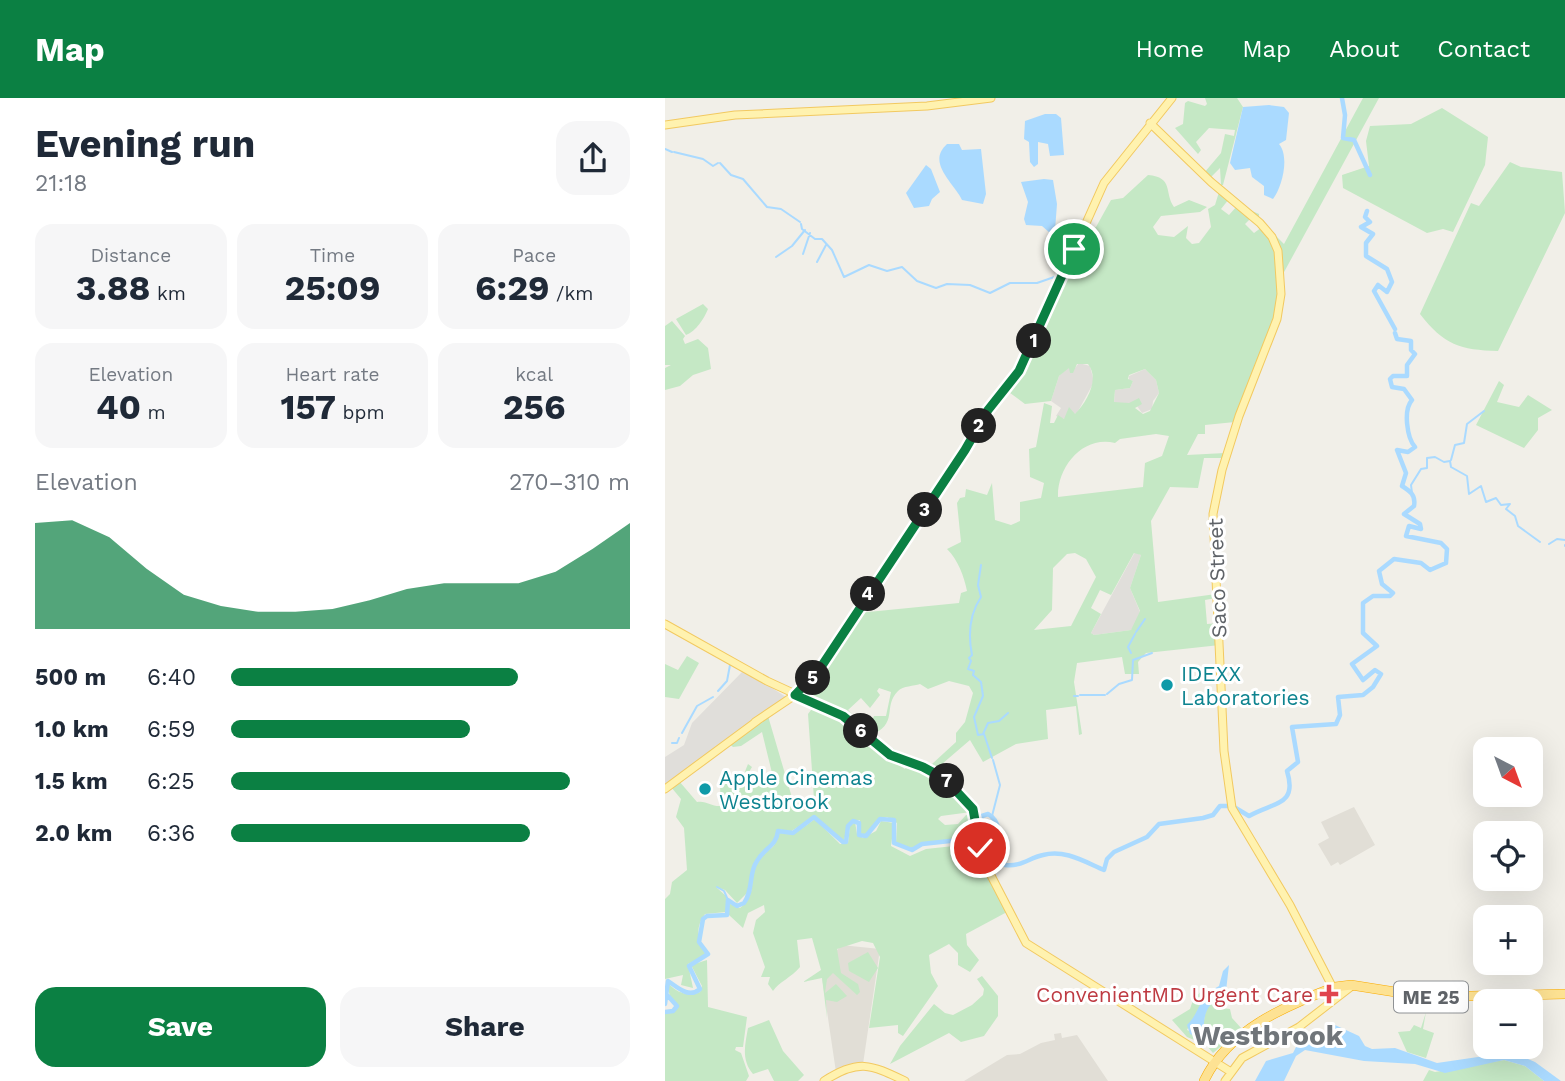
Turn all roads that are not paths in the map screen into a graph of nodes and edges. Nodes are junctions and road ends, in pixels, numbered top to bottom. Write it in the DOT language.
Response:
graph roads {
  1 [pos="991,98"];
  2 [pos="1172,98"];
  3 [pos="1150,123"];
  4 [pos="665,125"];
  5 [pos="665,624"];
  6 [pos="793,695"];
  7 [pos="665,789"];
  8 [pos="1353,986"];
  9 [pos="1333,987"];
  10 [pos="1565,994"];
  11 [pos="1213,1061"];
  12 [pos="1231,1072"];
  13 [pos="824,1081"];
  14 [pos="905,1081"];
  15 [pos="1202,1081"];
  16 [pos="1225,1081"];
  1 -- 4 [label="main road"];
  2 -- 3 [label="main road"];
  3 -- 6 [label="main road"];
  3 -- 9 [label="main road, Saco Street"];
  5 -- 6 [label="main road"];
  6 -- 7 [label="main road"];
  6 -- 11 [label="main road"];
  8 -- 9 [label="highway"];
  8 -- 10 [label="highway, ME 25"];
  8 -- 12 [label="main road"];
  9 -- 11 [label="highway"];
  11 -- 12 [label="main road"];
  11 -- 15 [label="highway"];
  12 -- 16 [label="main road"];
  13 -- 14 [label="main road"];
}
